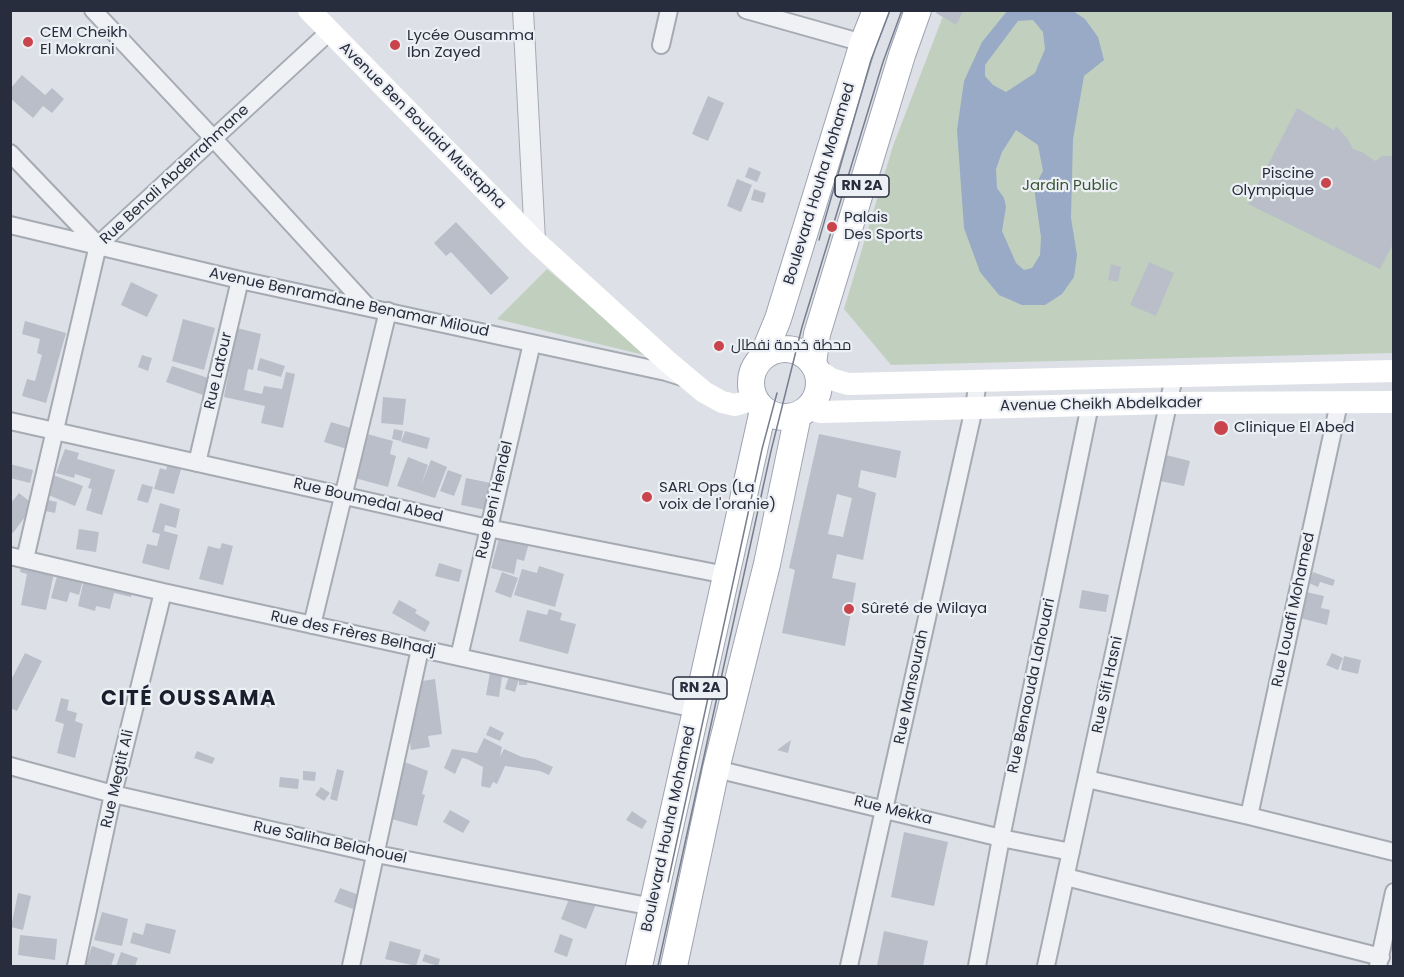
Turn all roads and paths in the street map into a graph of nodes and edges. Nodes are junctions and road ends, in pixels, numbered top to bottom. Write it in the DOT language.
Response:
graph roads {
  1 [pos="93,10"];
  2 [pos="309,10"];
  3 [pos="523,10"];
  4 [pos="669,10"];
  5 [pos="746,10"];
  6 [pos="876,10"];
  7 [pos="918,10"];
  8 [pos="329,32"];
  9 [pos="863,43"];
  10 [pos="661,45"];
  11 [pos="213,138"];
  12 [pos="10,153"];
  13 [pos="10,225"];
  14 [pos="535,241"];
  15 [pos="98,246"];
  16 [pos="240,280"];
  17 [pos="367,306"];
  18 [pos="388,311"];
  19 [pos="532,343"];
  20 [pos="762,358"];
  21 [pos="815,367"];
  22 [pos="1394,371"];
  23 [pos="1174,377"];
  24 [pos="688,379"];
  25 [pos="978,380"];
  26 [pos="1394,402"];
  27 [pos="1168,403"];
  28 [pos="1339,403"];
  29 [pos="759,404"];
  30 [pos="1090,405"];
  31 [pos="974,408"];
  32 [pos="803,412"];
  33 [pos="10,421"];
  34 [pos="54,431"];
  35 [pos="197,463"];
  36 [pos="342,495"];
  37 [pos="488,528"];
  38 [pos="18,558"];
  39 [pos="726,575"];
  40 [pos="163,592"];
  41 [pos="312,625"];
  42 [pos="420,650"];
  43 [pos="459,657"];
  44 [pos="695,709"];
  45 [pos="10,766"];
  46 [pos="716,769"];
  47 [pos="1087,779"];
  48 [pos="113,794"];
  49 [pos="885,808"];
  50 [pos="1249,816"];
  51 [pos="1000,838"];
  52 [pos="1071,852"];
  53 [pos="1394,852"];
  54 [pos="376,854"];
  55 [pos="1066,878"];
  56 [pos="1394,892"];
  57 [pos="653,907"];
  58 [pos="1379,962"];
  59 [pos="76,966"];
  60 [pos="351,966"];
  61 [pos="639,966"];
  62 [pos="674,966"];
  63 [pos="849,966"];
  64 [pos="977,966"];
  65 [pos="1046,966"];
  1 -- 11 [label="street"];
  2 -- 8 [label="main road, Avenue Ben Boulaid Mustapha"];
  3 -- 14 [label="street"];
  4 -- 10 [label="street"];
  5 -- 9 [label="street"];
  6 -- 9 [label="main road, Boulevard Houha Mohamed / RN 2A"];
  7 -- 21 [label="main road, RN 2A"];
  8 -- 11 [label="street, Rue Benali Abderrahmane"];
  8 -- 14 [label="main road, Avenue Ben Boulaid Mustapha"];
  9 -- 20 [label="main road, Boulevard Houha Mohamed / RN 2A"];
  11 -- 15 [label="street, Rue Benali Abderrahmane"];
  11 -- 17 [label="street"];
  12 -- 15 [label="street"];
  13 -- 15 [label="street, Avenue Benramdane Benamar Miloud"];
  14 -- 24 [label="main road, Avenue Ben Boulaid Mustapha"];
  15 -- 16 [label="street, Avenue Benramdane Benamar Miloud"];
  15 -- 34 [label="street, Rue Benali Abderrahmane"];
  16 -- 17 [label="street, Avenue Benramdane Benamar Miloud"];
  16 -- 35 [label="street, Rue Latour"];
  17 -- 18 [label="street, Avenue Benramdane Benamar Miloud"];
  18 -- 19 [label="street, Avenue Benramdane Benamar Miloud"];
  18 -- 36 [label="street"];
  19 -- 24 [label="street, Avenue Benramdane Benamar Miloud"];
  19 -- 37 [label="street, Rue Beni Hendel"];
  20 -- 21 [label="main road"];
  20 -- 29 [label="main road"];
  21 -- 25 [label="main road, Avenue Cheikh Abdelkader"];
  21 -- 32 [label="main road"];
  22 -- 23 [label="main road, Avenue Cheikh Abdelkader"];
  23 -- 25 [label="main road, Avenue Cheikh Abdelkader"];
  23 -- 27 [label="street, Rue Sifi Hasni"];
  24 -- 29 [label="main road, Avenue Ben Boulaid Mustapha"];
  25 -- 31 [label="street, Rue Mansourah"];
  26 -- 28 [label="main road, Avenue Cheikh Abdelkader"];
  27 -- 28 [label="main road, Avenue Cheikh Abdelkader"];
  27 -- 30 [label="main road, Avenue Cheikh Abdelkader"];
  27 -- 47 [label="street, Rue Sifi Hasni"];
  28 -- 50 [label="street, Rue Louafi Mohamed"];
  29 -- 32 [label="main road"];
  29 -- 39 [label="main road, Boulevard Houha Mohamed / RN 2A"];
  30 -- 31 [label="main road, Avenue Cheikh Abdelkader"];
  30 -- 51 [label="street, Rue Benaouda Lahouari"];
  31 -- 32 [label="main road, Avenue Cheikh Abdelkader"];
  31 -- 49 [label="street, Rue Mansourah"];
  32 -- 46 [label="main road, RN 2A"];
  33 -- 34 [label="street, Rue Boumedal Abed"];
  34 -- 35 [label="street, Rue Boumedal Abed"];
  34 -- 38 [label="street, Rue Benali Abderrahmane"];
  35 -- 36 [label="street, Rue Boumedal Abed"];
  36 -- 37 [label="street, Rue Boumedal Abed"];
  36 -- 41 [label="street"];
  37 -- 39 [label="street, Rue Boumedal Abed"];
  37 -- 43 [label="street, Rue Beni Hendel"];
  38 -- 40 [label="street, Rue des Frères Belhadj"];
  39 -- 44 [label="main road, Boulevard Houha Mohamed / RN 2A"];
  40 -- 41 [label="street, Rue des Frères Belhadj"];
  40 -- 48 [label="street, Rue Megtit Ali"];
  41 -- 42 [label="street, Rue des Frères Belhadj"];
  42 -- 43 [label="street, Rue des Frères Belhadj"];
  42 -- 54 [label="street"];
  43 -- 44 [label="street, Rue des Frères Belhadj"];
  44 -- 57 [label="main road, Boulevard Houha Mohamed / RN 2A"];
  45 -- 48 [label="street, Rue Saliha Belahouel"];
  46 -- 49 [label="street, Rue Mekka"];
  46 -- 62 [label="main road, RN 2A"];
  47 -- 50 [label="street"];
  47 -- 52 [label="street, Rue Sifi Hasni"];
  48 -- 54 [label="street, Rue Saliha Belahouel"];
  48 -- 59 [label="street, Rue Megtit Ali"];
  49 -- 51 [label="street, Rue Mekka"];
  49 -- 63 [label="street, Rue Mansourah"];
  50 -- 53 [label="street"];
  51 -- 52 [label="street, Rue Mekka"];
  51 -- 64 [label="street, Rue Benaouda Lahouari"];
  52 -- 55 [label="street, Rue Sifi Hasni"];
  54 -- 57 [label="street, Rue Saliha Belahouel"];
  54 -- 60 [label="street"];
  55 -- 58 [label="street"];
  55 -- 65 [label="street, Rue Sifi Hasni"];
  56 -- 58 [label="street"];
  57 -- 61 [label="main road, Boulevard Houha Mohamed / RN 2A"];
}
